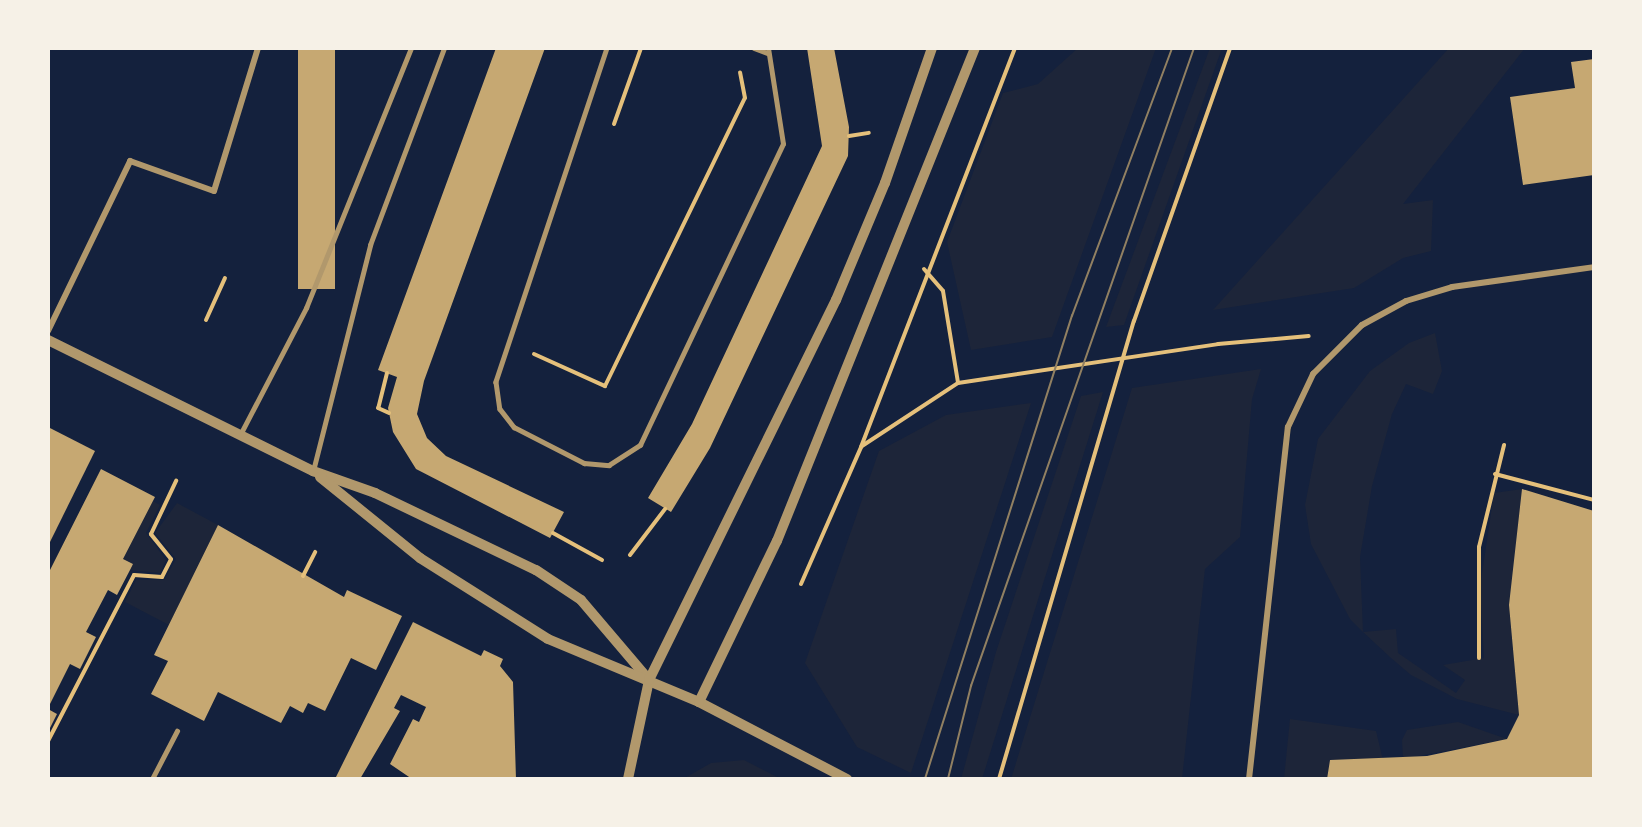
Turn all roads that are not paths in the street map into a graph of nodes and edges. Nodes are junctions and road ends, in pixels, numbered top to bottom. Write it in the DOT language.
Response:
graph roads {
  1 [pos="258,48"];
  2 [pos="411,48"];
  3 [pos="444,48"];
  4 [pos="607,48"];
  5 [pos="754,48"];
  6 [pos="932,48"];
  7 [pos="975,48"];
  8 [pos="768,51"];
  9 [pos="1594,267"];
  10 [pos="48,331"];
  11 [pos="48,340"];
  12 [pos="240,436"];
  13 [pos="313,471"];
  14 [pos="649,680"];
  15 [pos="699,702"];
  16 [pos="177,730"];
  17 [pos="844,778"];
  18 [pos="152,779"];
  19 [pos="628,779"];
  20 [pos="1249,779"];
  1 -- 10 [label="street"];
  2 -- 12 [label="lane"];
  3 -- 13 [label="lane"];
  4 -- 8 [label="lane"];
  5 -- 8 [label="lane"];
  6 -- 14 [label="street"];
  7 -- 15 [label="street"];
  9 -- 20 [label="street"];
  11 -- 12 [label="street"];
  12 -- 13 [label="street"];
  13 -- 14 [label="street"];
  13 -- 14 [label="street"];
  14 -- 15 [label="street"];
  14 -- 19 [label="street"];
  15 -- 17 [label="street"];
  16 -- 18 [label="lane"];
}
